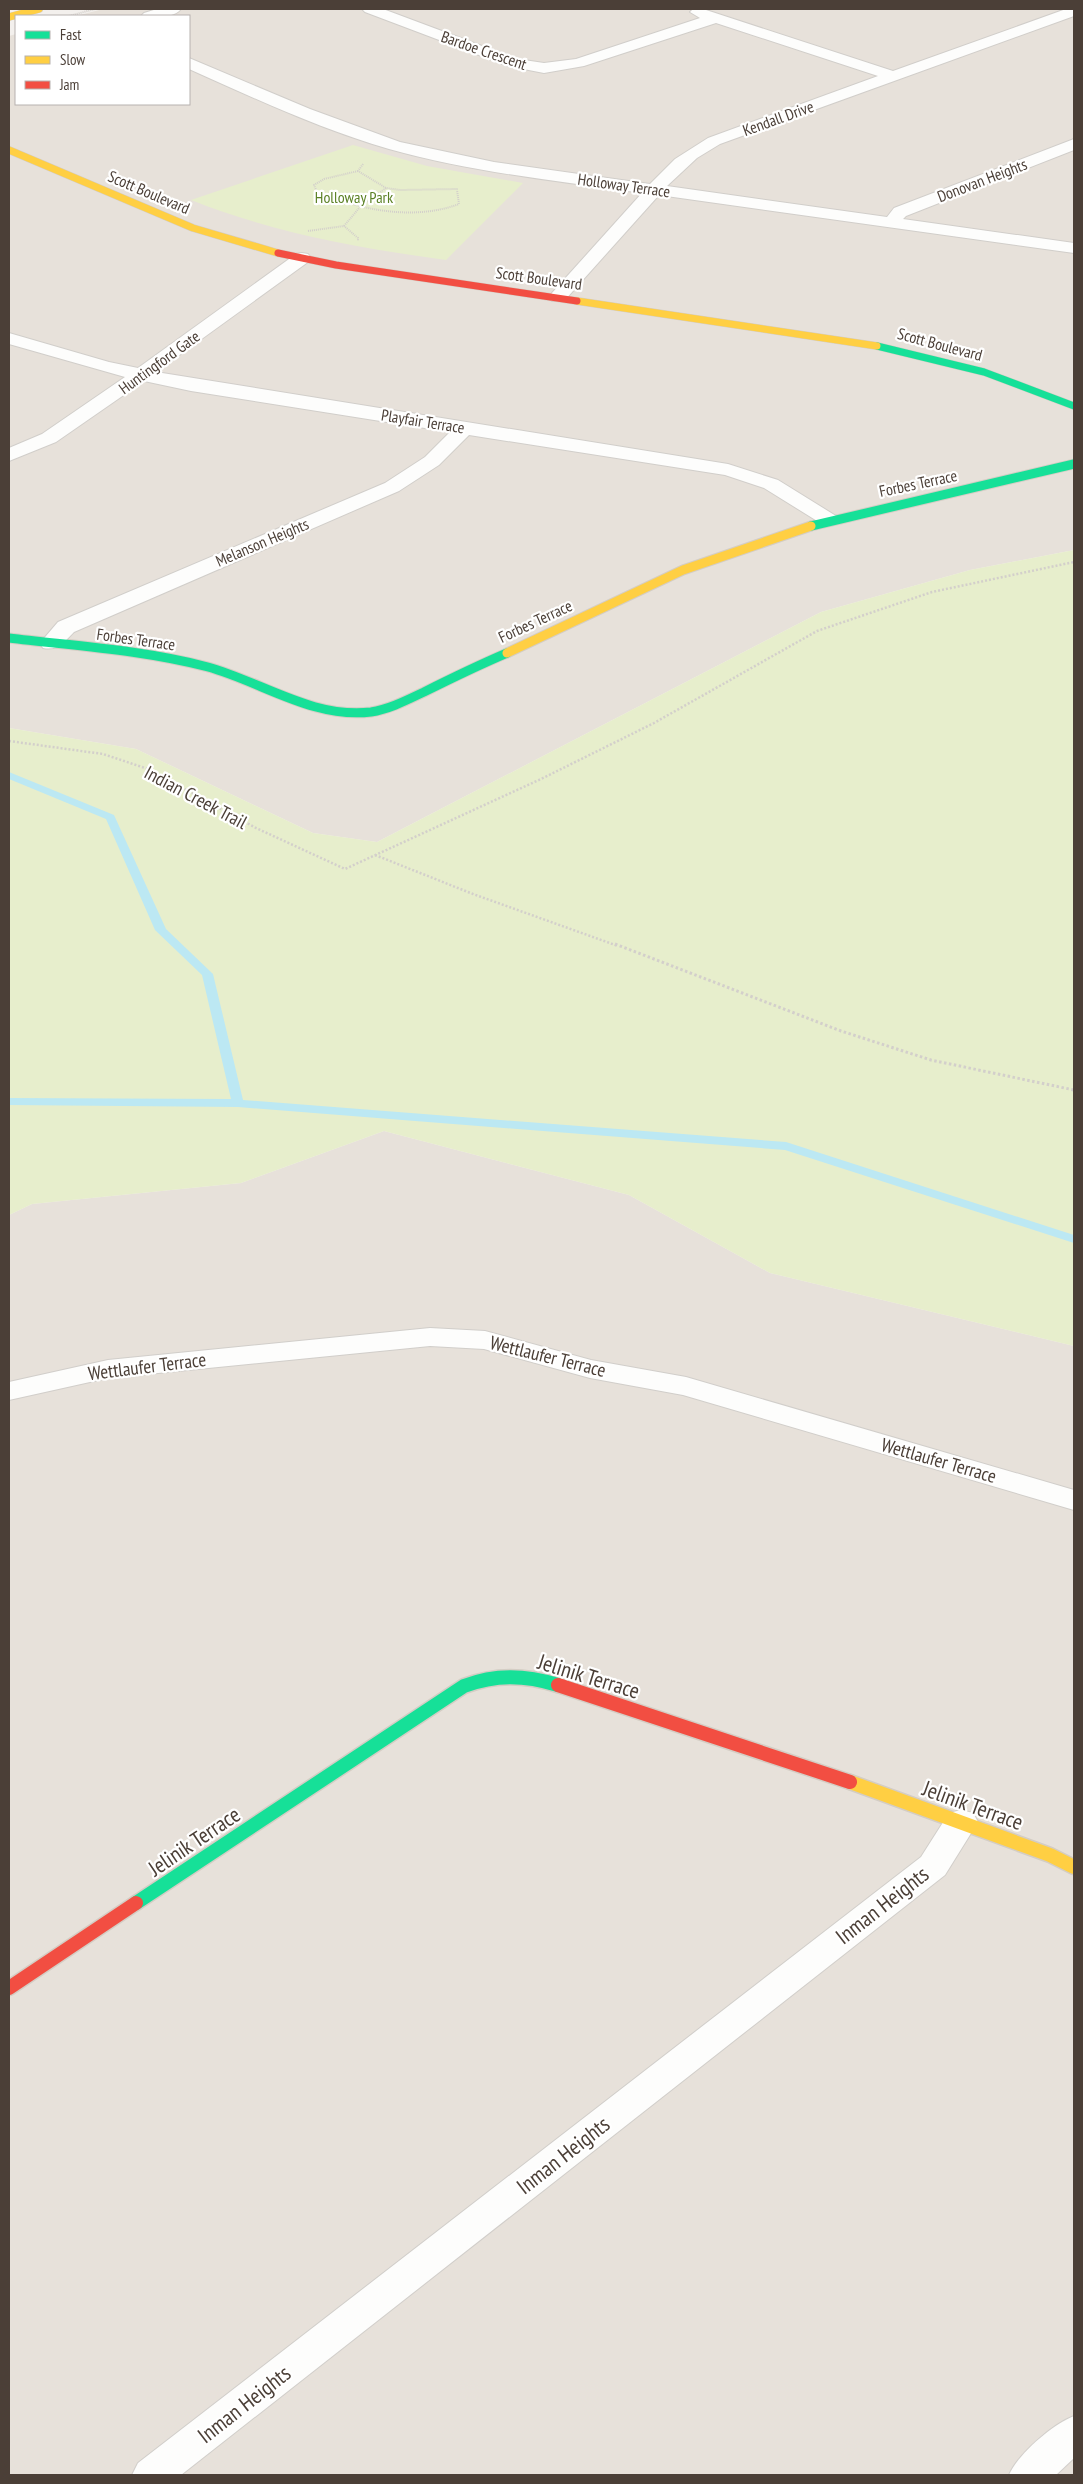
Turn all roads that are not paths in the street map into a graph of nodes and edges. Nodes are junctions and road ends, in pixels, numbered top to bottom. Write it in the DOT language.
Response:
graph roads {
  1 [pos="38,9"];
  2 [pos="173,9"];
  3 [pos="370,9"];
  4 [pos="689,9"];
  5 [pos="1028,11"];
  6 [pos="1074,11"];
  7 [pos="19,15"];
  8 [pos="152,15"];
  9 [pos="715,18"];
  10 [pos="1051,20"];
  11 [pos="1074,29"];
  12 [pos="190,63"];
  13 [pos="893,76"];
  14 [pos="1074,144"];
  15 [pos="9,150"];
  16 [pos="655,190"];
  17 [pos="893,222"];
  18 [pos="1074,248"];
  19 [pos="302,258"];
  20 [pos="558,297"];
  21 [pos="9,338"];
  22 [pos="142,375"];
  23 [pos="1074,406"];
  24 [pos="465,427"];
  25 [pos="9,455"];
  26 [pos="1074,464"];
  27 [pos="829,520"];
  28 [pos="9,638"];
  29 [pos="51,643"];
  30 [pos="9,1391"];
  31 [pos="1074,1500"];
  32 [pos="960,1822"];
  33 [pos="1074,1867"];
  34 [pos="9,1988"];
  35 [pos="1074,2433"];
  36 [pos="152,2475"];
  37 [pos="1029,2475"];
  1 -- 7 [label="street"];
  2 -- 8 [label="street"];
  3 -- 9 [label="street, Bardoe Crescent"];
  4 -- 9 [label="street"];
  5 -- 10 [label="street"];
  6 -- 10 [label="street, Kendall Drive"];
  9 -- 13 [label="street"];
  10 -- 11 [label="street"];
  10 -- 13 [label="street, Kendall Drive"];
  12 -- 16 [label="street, Holloway Terrace"];
  13 -- 16 [label="street, Kendall Drive"];
  14 -- 17 [label="street, Donovan Heights"];
  15 -- 19 [label="street, Scott Boulevard"];
  16 -- 17 [label="street, Holloway Terrace"];
  16 -- 20 [label="street, Kendall Drive"];
  17 -- 18 [label="street, Holloway Terrace"];
  19 -- 20 [label="street, Scott Boulevard"];
  19 -- 22 [label="street, Huntingford Gate"];
  20 -- 23 [label="street, Scott Boulevard"];
  21 -- 22 [label="street, Playfair Terrace"];
  22 -- 24 [label="street, Playfair Terrace"];
  22 -- 25 [label="street, Huntingford Gate"];
  24 -- 27 [label="street, Playfair Terrace"];
  24 -- 29 [label="street, Melanson Heights"];
  26 -- 27 [label="street, Forbes Terrace"];
  27 -- 29 [label="street, Forbes Terrace"];
  28 -- 29 [label="street, Forbes Terrace"];
  30 -- 31 [label="street, Wettlaufer Terrace"];
  32 -- 33 [label="street, Jelinik Terrace"];
  32 -- 34 [label="street, Jelinik Terrace"];
  32 -- 36 [label="street, Inman Heights"];
  35 -- 37 [label="street"];
}
